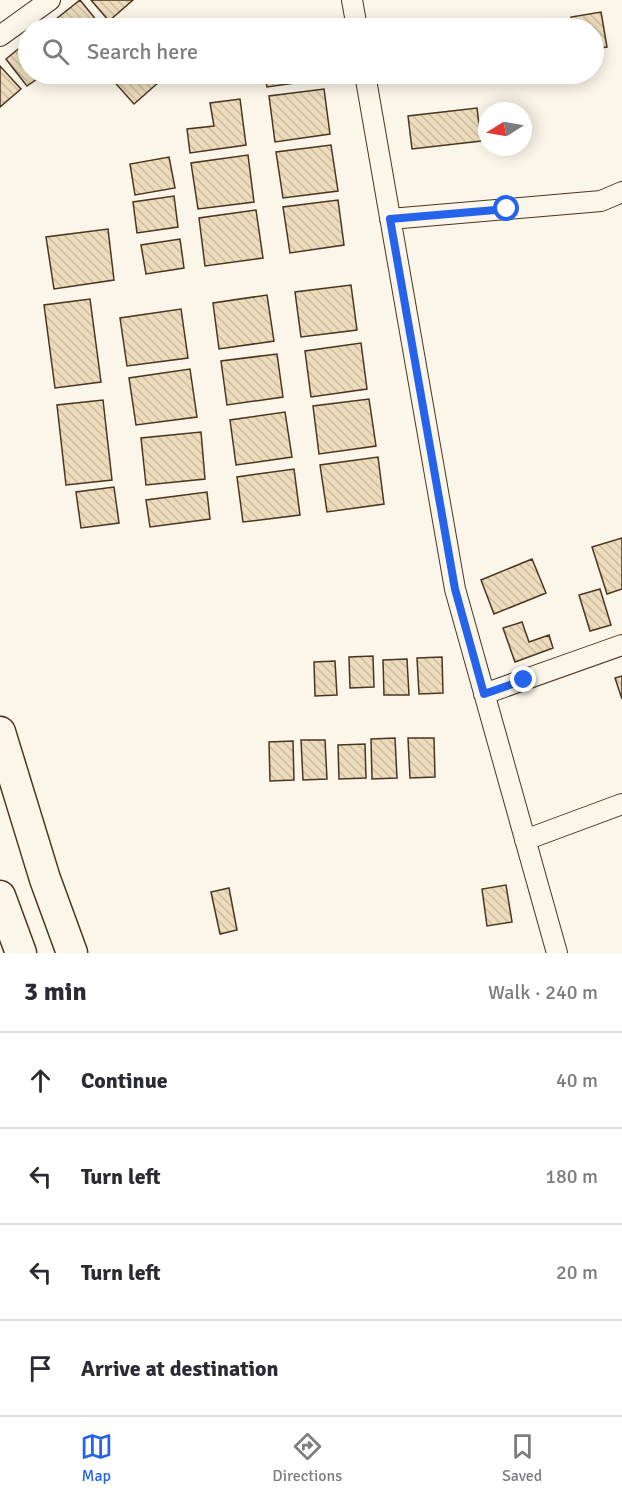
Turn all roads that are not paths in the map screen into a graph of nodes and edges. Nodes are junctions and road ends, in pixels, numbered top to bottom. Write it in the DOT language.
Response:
graph roads {
  1 [pos="50,0"];
  2 [pos="352,0"];
  3 [pos="25,18"];
  4 [pos="355,18"];
  5 [pos="18,23"];
  6 [pos="0,36"];
  7 [pos="367,84"];
  8 [pos="622,192"];
  9 [pos="390,219"];
  10 [pos="622,645"];
  11 [pos="484,694"];
  12 [pos="0,732"];
  13 [pos="622,804"];
  14 [pos="525,840"];
  15 [pos="0,896"];
  16 [pos="21,953"];
  17 [pos="72,953"];
  18 [pos="557,953"];
  1 -- 3 [label="street"];
  2 -- 4 [label="street"];
  5 -- 6 [label="street"];
  7 -- 9 [label="street"];
  8 -- 9 [label="street"];
  9 -- 11 [label="street"];
  10 -- 11 [label="street"];
  11 -- 14 [label="street"];
  12 -- 17 [label="highway"];
  13 -- 14 [label="street"];
  14 -- 18 [label="street"];
  15 -- 16 [label="highway"];
}
